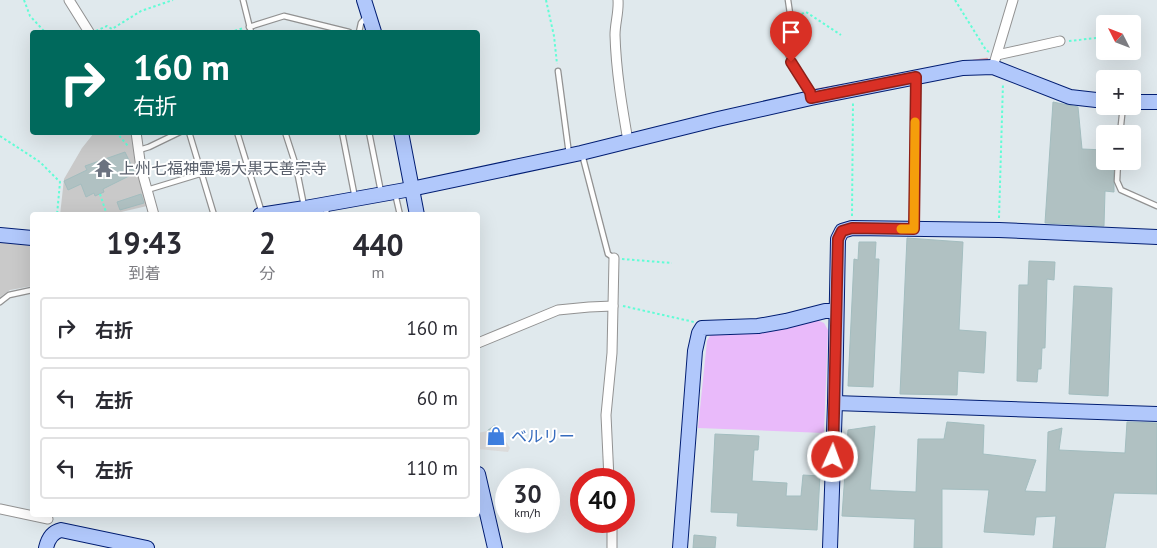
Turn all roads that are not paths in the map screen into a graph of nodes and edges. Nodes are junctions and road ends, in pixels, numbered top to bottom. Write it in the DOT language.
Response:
graph roads {
  1 [pos="69,0"];
  2 [pos="243,0"];
  3 [pos="364,0"];
  4 [pos="618,0"];
  5 [pos="788,0"];
  6 [pos="1013,0"];
  7 [pos="369,15"];
  8 [pos="326,26"];
  9 [pos="249,27"];
  10 [pos="89,30"];
  11 [pos="250,30"];
  12 [pos="325,30"];
  13 [pos="341,30"];
  14 [pos="359,30"];
  15 [pos="372,30"];
  16 [pos="1060,40"];
  17 [pos="995,61"];
  18 [pos="558,71"];
  19 [pos="916,77"];
  20 [pos="811,98"];
  21 [pos="1096,100"];
  22 [pos="1141,102"];
  23 [pos="1157,102"];
  24 [pos="136,135"];
  25 [pos="174,135"];
  26 [pos="190,135"];
  27 [pos="238,135"];
  28 [pos="286,135"];
  29 [pos="343,135"];
  30 [pos="370,135"];
  31 [pos="402,135"];
  32 [pos="628,141"];
  33 [pos="139,150"];
  34 [pos="575,154"];
  35 [pos="1117,170"];
  36 [pos="202,174"];
  37 [pos="411,189"];
  38 [pos="147,190"];
  39 [pos="388,193"];
  40 [pos="355,200"];
  41 [pos="1157,206"];
  42 [pos="305,208"];
  43 [pos="326,210"];
  44 [pos="153,212"];
  45 [pos="213,212"];
  46 [pos="260,212"];
  47 [pos="291,212"];
  48 [pos="398,212"];
  49 [pos="416,212"];
  50 [pos="914,229"];
  51 [pos="0,235"];
  52 [pos="1157,236"];
  53 [pos="30,238"];
  54 [pos="614,258"];
  55 [pos="30,290"];
  56 [pos="0,302"];
  57 [pos="613,306"];
  58 [pos="836,311"];
  59 [pos="480,342"];
  60 [pos="835,402"];
  61 [pos="1157,414"];
  62 [pos="608,468"];
  63 [pos="480,483"];
  64 [pos="0,508"];
  65 [pos="30,514"];
  66 [pos="49,517"];
  67 [pos="54,533"];
  68 [pos="612,533"];
  69 [pos="46,548"];
  70 [pos="147,548"];
  71 [pos="495,548"];
  72 [pos="612,548"];
  73 [pos="680,548"];
  74 [pos="830,548"];
  1 -- 10 [label="street"];
  2 -- 9 [label="lane"];
  3 -- 7 [label="street"];
  4 -- 32 [label="street"];
  5 -- 20 [label="lane"];
  6 -- 17 [label="street"];
  7 -- 14 [label="lane"];
  7 -- 15 [label="street"];
  8 -- 9 [label="lane"];
  8 -- 12 [label="lane"];
  8 -- 13 [label="lane"];
  9 -- 11 [label="lane"];
  16 -- 17 [label="street"];
  17 -- 19 [label="street"];
  17 -- 21 [label="street"];
  18 -- 34 [label="lane"];
  19 -- 20 [label="street"];
  19 -- 50 [label="street"];
  20 -- 32 [label="street"];
  22 -- 23 [label="street"];
  24 -- 33 [label="street"];
  25 -- 33 [label="lane"];
  26 -- 36 [label="lane"];
  27 -- 46 [label="lane"];
  28 -- 42 [label="lane"];
  29 -- 40 [label="lane"];
  30 -- 39 [label="lane"];
  31 -- 37 [label="street"];
  32 -- 34 [label="street"];
  33 -- 38 [label="street"];
  34 -- 37 [label="street"];
  34 -- 54 [label="lane"];
  35 -- 41 [label="lane"];
  36 -- 38 [label="lane"];
  36 -- 45 [label="lane"];
  37 -- 39 [label="street"];
  37 -- 49 [label="street"];
  38 -- 44 [label="street"];
  39 -- 40 [label="street"];
  39 -- 48 [label="lane"];
  40 -- 43 [label="street"];
  42 -- 43 [label="street"];
  42 -- 47 [label="street"];
  50 -- 52 [label="street"];
  50 -- 58 [label="street"];
  51 -- 53 [label="street"];
  54 -- 57 [label="street"];
  55 -- 56 [label="lane"];
  57 -- 59 [label="street"];
  57 -- 62 [label="street"];
  58 -- 60 [label="street"];
  58 -- 73 [label="street"];
  60 -- 61 [label="street"];
  60 -- 74 [label="street"];
  63 -- 71 [label="street"];
  64 -- 65 [label="street"];
  66 -- 67 [label="street"];
  67 -- 69 [label="street"];
  67 -- 70 [label="street"];
  68 -- 72 [label="street"];
}
